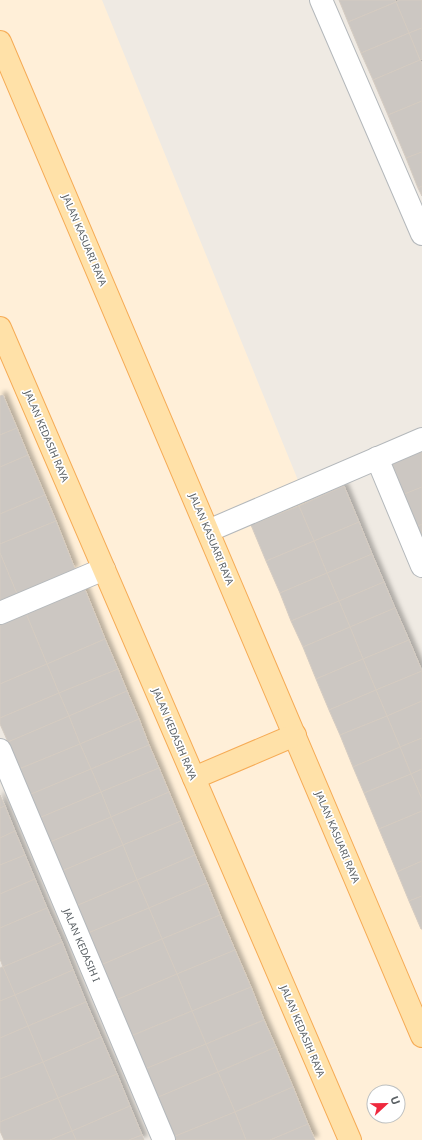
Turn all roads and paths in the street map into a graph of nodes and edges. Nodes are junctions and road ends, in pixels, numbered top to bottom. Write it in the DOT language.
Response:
graph roads {
  1 [pos="321,0"];
  2 [pos="0,42"];
  3 [pos="422,234"];
  4 [pos="0,328"];
  5 [pos="422,439"];
  6 [pos="377,458"];
  7 [pos="208,531"];
  8 [pos="422,566"];
  9 [pos="104,569"];
  10 [pos="0,613"];
  11 [pos="295,735"];
  12 [pos="0,750"];
  13 [pos="194,778"];
  14 [pos="422,1036"];
  15 [pos="164,1140"];
  16 [pos="350,1140"];
  1 -- 3 [label="street"];
  2 -- 7 [label="main road, JALAN KASUARI RAYA"];
  4 -- 9 [label="main road, JALAN KEDASIH RAYA"];
  5 -- 6 [label="street"];
  6 -- 7 [label="street"];
  6 -- 8 [label="street"];
  7 -- 11 [label="main road, JALAN KASUARI RAYA"];
  9 -- 10 [label="street"];
  9 -- 13 [label="main road, JALAN KEDASIH RAYA"];
  11 -- 13 [label="main road"];
  11 -- 14 [label="main road, JALAN KASUARI RAYA"];
  12 -- 15 [label="street, JALAN KEDASIH I"];
  13 -- 16 [label="main road, JALAN KEDASIH RAYA"];
}
